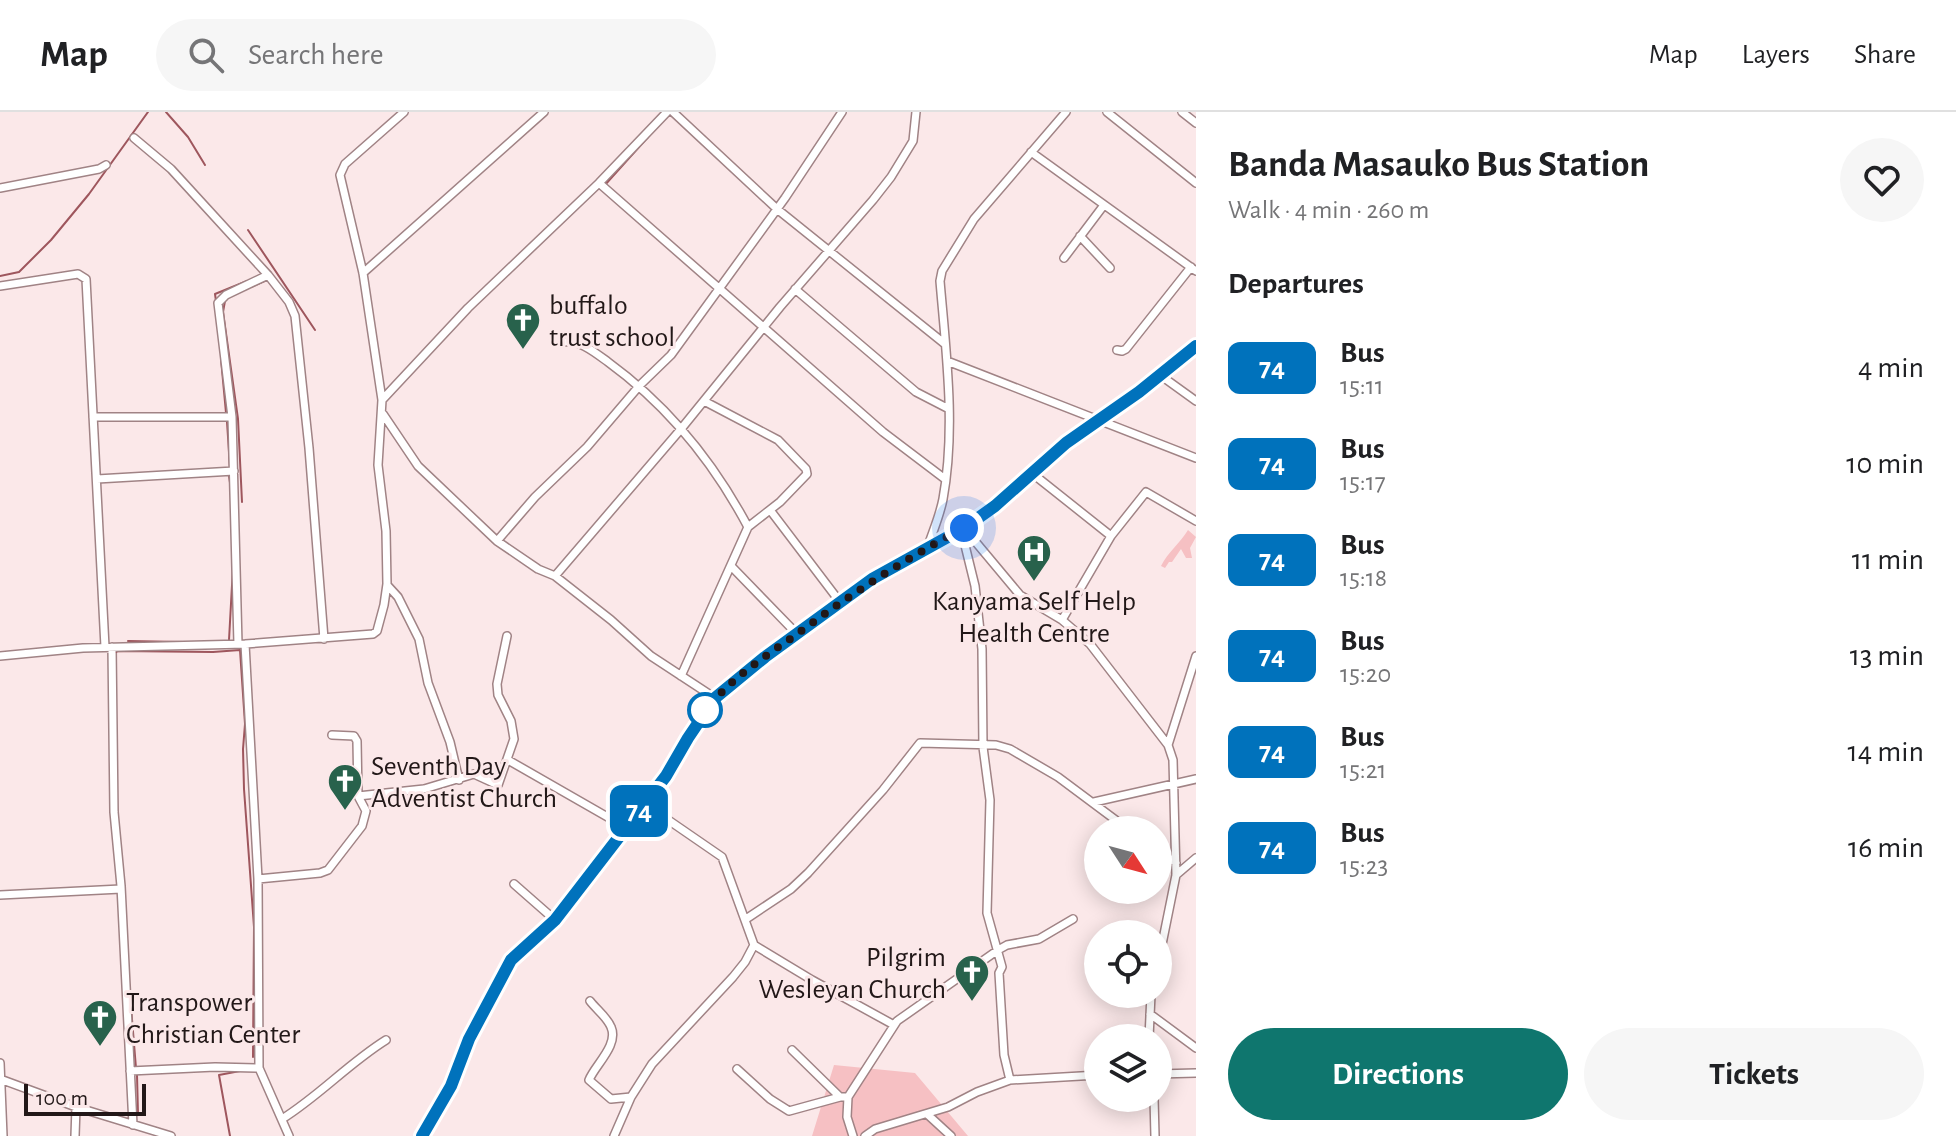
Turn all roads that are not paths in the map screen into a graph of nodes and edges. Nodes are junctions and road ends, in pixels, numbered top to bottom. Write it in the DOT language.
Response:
graph roads {
  1 [pos="404,112"];
  2 [pos="544,112"];
  3 [pos="670,112"];
  4 [pos="842,112"];
  5 [pos="916,112"];
  6 [pos="1066,112"];
  7 [pos="1107,112"];
  8 [pos="1182,112"];
  9 [pos="1196,123"];
  10 [pos="134,138"];
  11 [pos="1031,152"];
  12 [pos="106,165"];
  13 [pos="599,183"];
  14 [pos="1196,183"];
  15 [pos="0,188"];
  16 [pos="1104,205"];
  17 [pos="777,209"];
  18 [pos="1080,236"];
  19 [pos="829,251"];
  20 [pos="1064,258"];
  21 [pos="1110,268"];
  22 [pos="1193,269"];
  23 [pos="363,273"];
  24 [pos="268,275"];
  25 [pos="0,286"];
  26 [pos="719,288"];
  27 [pos="795,289"];
  28 [pos="763,328"];
  29 [pos="564,342"];
  30 [pos="945,344"];
  31 [pos="1196,346"];
  32 [pos="1117,350"];
  33 [pos="947,361"];
  34 [pos="1160,375"];
  35 [pos="640,385"];
  36 [pos="382,400"];
  37 [pos="704,401"];
  38 [pos="1196,401"];
  39 [pos="947,408"];
  40 [pos="382,414"];
  41 [pos="93,417"];
  42 [pos="232,417"];
  43 [pos="1097,419"];
  44 [pos="681,429"];
  45 [pos="1196,458"];
  46 [pos="234,471"];
  47 [pos="1033,474"];
  48 [pos="97,479"];
  49 [pos="945,479"];
  50 [pos="770,510"];
  51 [pos="1196,521"];
  52 [pos="748,527"];
  53 [pos="962,528"];
  54 [pos="1111,536"];
  55 [pos="497,541"];
  56 [pos="928,546"];
  57 [pos="731,566"];
  58 [pos="555,576"];
  59 [pos="387,584"];
  60 [pos="840,602"];
  61 [pos="1062,620"];
  62 [pos="797,634"];
  63 [pos="507,636"];
  64 [pos="324,639"];
  65 [pos="242,644"];
  66 [pos="108,647"];
  67 [pos="0,656"];
  68 [pos="1196,656"];
  69 [pos="681,676"];
  70 [pos="715,698"];
  71 [pos="332,735"];
  72 [pos="1168,745"];
  73 [pos="983,747"];
  74 [pos="508,760"];
  75 [pos="1196,779"];
  76 [pos="459,780"];
  77 [pos="1172,782"];
  78 [pos="358,796"];
  79 [pos="1094,802"];
  80 [pos="645,804"];
  81 [pos="1112,816"];
  82 [pos="625,827"];
  83 [pos="1196,858"];
  84 [pos="1172,860"];
  85 [pos="1176,863"];
  86 [pos="1176,875"];
  87 [pos="258,879"];
  88 [pos="514,884"];
  89 [pos="121,889"];
  90 [pos="0,895"];
  91 [pos="746,919"];
  92 [pos="1073,919"];
  93 [pos="555,920"];
  94 [pos="1167,920"];
  95 [pos="754,945"];
  96 [pos="998,950"];
  97 [pos="590,1001"];
  98 [pos="1150,1008"];
  99 [pos="1150,1014"];
  100 [pos="1150,1024"];
  101 [pos="894,1025"];
  102 [pos="386,1040"];
  103 [pos="1196,1048"];
  104 [pos="792,1050"];
  105 [pos="0,1063"];
  106 [pos="259,1068"];
  107 [pos="737,1069"];
  108 [pos="130,1071"];
  109 [pos="1196,1073"];
  110 [pos="1172,1074"];
  111 [pos="1084,1076"];
  112 [pos="1,1079"];
  113 [pos="1010,1080"];
  114 [pos="631,1097"];
  115 [pos="844,1097"];
  116 [pos="76,1107"];
  117 [pos="1154,1112"];
  118 [pos="927,1114"];
  119 [pos="282,1119"];
  120 [pos="133,1125"];
  121 [pos="3,1136"];
  122 [pos="75,1136"];
  123 [pos="171,1136"];
  124 [pos="289,1136"];
  125 [pos="422,1136"];
  126 [pos="614,1136"];
  127 [pos="853,1136"];
  128 [pos="865,1136"];
  129 [pos="951,1136"];
  130 [pos="1155,1136"];
  1 -- 23 [label="street"];
  2 -- 23 [label="street"];
  3 -- 13 [label="street"];
  3 -- 17 [label="street"];
  4 -- 17 [label="street"];
  5 -- 19 [label="street"];
  6 -- 11 [label="street"];
  7 -- 14 [label="street"];
  8 -- 9 [label="street"];
  10 -- 24 [label="street"];
  11 -- 16 [label="street"];
  11 -- 30 [label="street"];
  12 -- 15 [label="street"];
  13 -- 26 [label="street"];
  13 -- 36 [label="street"];
  16 -- 18 [label="street"];
  16 -- 22 [label="street"];
  17 -- 19 [label="street"];
  17 -- 26 [label="street"];
  18 -- 20 [label="street"];
  18 -- 21 [label="street"];
  19 -- 27 [label="street"];
  19 -- 30 [label="street"];
  22 -- 32 [label="street"];
  23 -- 36 [label="street"];
  24 -- 42 [label="street"];
  24 -- 64 [label="street"];
  25 -- 41 [label="street"];
  26 -- 28 [label="street"];
  26 -- 35 [label="street"];
  27 -- 28 [label="street"];
  27 -- 39 [label="street"];
  28 -- 37 [label="street"];
  28 -- 49 [label="street"];
  29 -- 35 [label="street"];
  30 -- 33 [label="street"];
  31 -- 34 [label="street"];
  33 -- 39 [label="street"];
  33 -- 43 [label="street"];
  34 -- 38 [label="street"];
  34 -- 43 [label="street"];
  35 -- 44 [label="street"];
  35 -- 55 [label="street"];
  36 -- 40 [label="street"];
  37 -- 44 [label="street"];
  37 -- 50 [label="street"];
  39 -- 49 [label="street"];
  40 -- 55 [label="street"];
  40 -- 59 [label="street"];
  41 -- 42 [label="street"];
  41 -- 48 [label="street"];
  42 -- 46 [label="street"];
  43 -- 45 [label="street"];
  43 -- 47 [label="street"];
  44 -- 52 [label="street"];
  44 -- 58 [label="street"];
  46 -- 48 [label="street"];
  46 -- 65 [label="street"];
  47 -- 53 [label="street"];
  47 -- 54 [label="street"];
  48 -- 66 [label="street"];
  49 -- 56 [label="street"];
  50 -- 52 [label="street"];
  50 -- 60 [label="street"];
  51 -- 54 [label="street"];
  52 -- 57 [label="street"];
  53 -- 56 [label="street"];
  53 -- 61 [label="street"];
  53 -- 73 [label="street"];
  54 -- 61 [label="street"];
  55 -- 58 [label="street"];
  56 -- 60 [label="street"];
  57 -- 62 [label="street"];
  57 -- 69 [label="street"];
  58 -- 69 [label="street"];
  59 -- 64 [label="street"];
  59 -- 76 [label="street"];
  60 -- 62 [label="street"];
  61 -- 72 [label="street"];
  62 -- 70 [label="street"];
  63 -- 74 [label="street"];
  64 -- 65 [label="street"];
  65 -- 66 [label="street"];
  65 -- 87 [label="street"];
  66 -- 67 [label="street"];
  66 -- 89 [label="street"];
  68 -- 72 [label="street"];
  69 -- 70 [label="street"];
  70 -- 80 [label="street"];
  71 -- 78 [label="street"];
  72 -- 77 [label="street"];
  73 -- 79 [label="street"];
  73 -- 91 [label="street"];
  73 -- 96 [label="street"];
  74 -- 76 [label="street"];
  74 -- 82 [label="street"];
  75 -- 77 [label="street"];
  76 -- 78 [label="street"];
  77 -- 79 [label="street"];
  77 -- 85 [label="street"];
  78 -- 87 [label="street"];
  79 -- 81 [label="street"];
  80 -- 82 [label="street"];
  80 -- 91 [label="street"];
  82 -- 93 [label="street"];
  83 -- 86 [label="street"];
  84 -- 85 [label="street"];
  85 -- 86 [label="street"];
  86 -- 94 [label="street"];
  87 -- 106 [label="street"];
  88 -- 93 [label="street"];
  89 -- 90 [label="street"];
  89 -- 108 [label="street"];
  91 -- 95 [label="street"];
  92 -- 96 [label="street"];
  93 -- 125 [label="street"];
  95 -- 101 [label="street"];
  95 -- 114 [label="street"];
  96 -- 101 [label="street"];
  96 -- 113 [label="street"];
  97 -- 114 [label="street"];
  98 -- 99 [label="street"];
  99 -- 100 [label="street"];
  99 -- 103 [label="street"];
  101 -- 115 [label="street"];
  102 -- 119 [label="street"];
  104 -- 115 [label="street"];
  105 -- 112 [label="street"];
  106 -- 108 [label="street"];
  106 -- 119 [label="street"];
  107 -- 115 [label="street"];
  108 -- 120 [label="street"];
  109 -- 110 [label="street"];
  111 -- 113 [label="street"];
  112 -- 116 [label="street"];
  112 -- 121 [label="street"];
  113 -- 118 [label="street"];
  114 -- 126 [label="street"];
  115 -- 127 [label="street"];
  116 -- 120 [label="street"];
  116 -- 122 [label="street"];
  117 -- 130 [label="street"];
  118 -- 128 [label="street"];
  118 -- 129 [label="street"];
  119 -- 124 [label="street"];
  120 -- 123 [label="street"];
}
